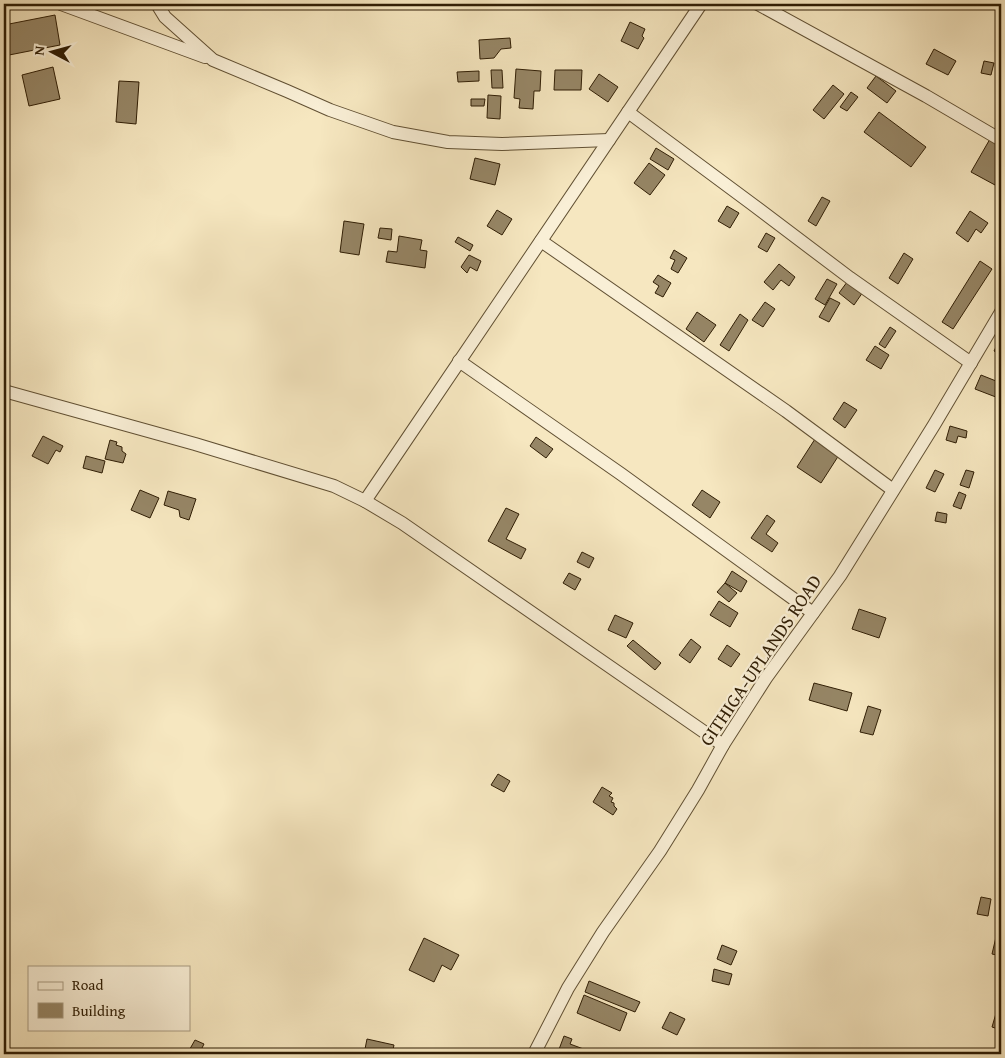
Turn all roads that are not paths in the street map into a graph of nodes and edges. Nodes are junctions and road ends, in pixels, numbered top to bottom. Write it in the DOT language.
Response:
graph roads {
  1 [pos="61,4"];
  2 [pos="157,4"];
  3 [pos="701,4"];
  4 [pos="758,4"];
  5 [pos="212,60"];
  6 [pos="628,112"];
  7 [pos="609,140"];
  8 [pos="1001,140"];
  9 [pos="541,241"];
  10 [pos="1001,312"];
  11 [pos="459,361"];
  12 [pos="971,363"];
  13 [pos="4,391"];
  14 [pos="893,490"];
  15 [pos="365,501"];
  16 [pos="813,613"];
  17 [pos="722,745"];
  18 [pos="534,1054"];
  1 -- 5 [label="street"];
  2 -- 5 [label="street"];
  3 -- 6 [label="street"];
  4 -- 8 [label="street"];
  5 -- 7 [label="street"];
  6 -- 7 [label="street"];
  6 -- 12 [label="street"];
  7 -- 9 [label="street"];
  9 -- 11 [label="street"];
  9 -- 14 [label="street"];
  10 -- 12 [label="street, GITHIGA-UPLANDS ROAD"];
  11 -- 15 [label="street"];
  11 -- 16 [label="street"];
  12 -- 14 [label="street, GITHIGA-UPLANDS ROAD"];
  13 -- 15 [label="street"];
  14 -- 16 [label="street, GITHIGA-UPLANDS ROAD"];
  15 -- 17 [label="street"];
  16 -- 17 [label="street, GITHIGA-UPLANDS ROAD"];
  17 -- 18 [label="street, GITHIGA-UPLANDS ROAD"];
}
